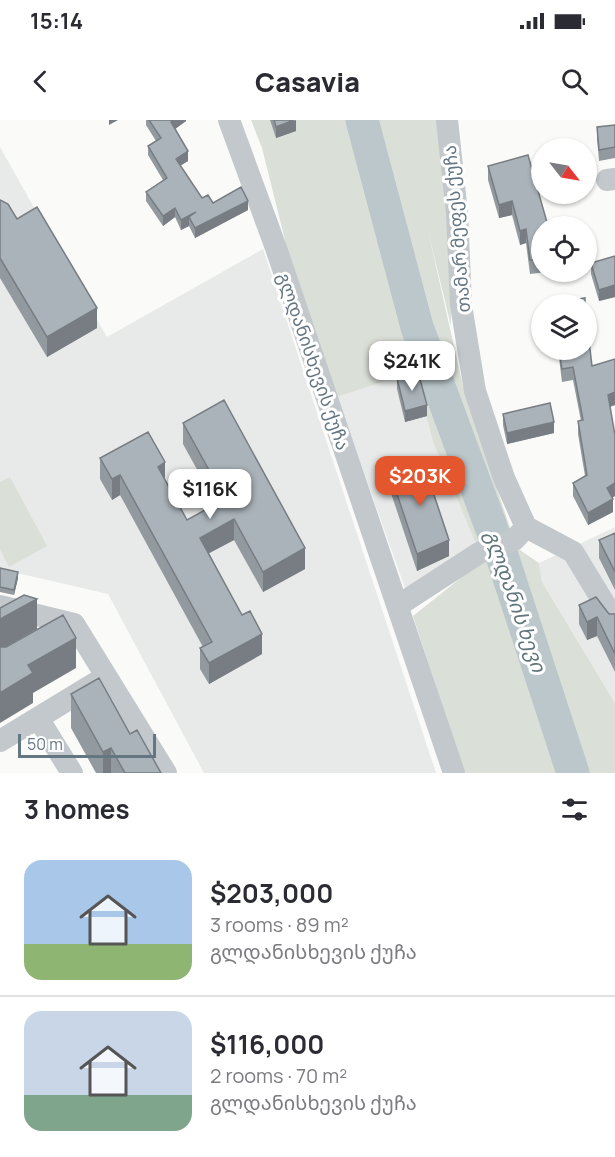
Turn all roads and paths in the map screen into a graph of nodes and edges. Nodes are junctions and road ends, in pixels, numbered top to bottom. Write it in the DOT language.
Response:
graph roads {
  1 [pos="229,120"];
  2 [pos="447,120"];
  3 [pos="520,533"];
  4 [pos="399,604"];
  5 [pos="0,606"];
  6 [pos="615,621"];
  7 [pos="74,624"];
  8 [pos="46,639"];
  9 [pos="106,676"];
  10 [pos="38,718"];
  11 [pos="0,741"];
  12 [pos="72,773"];
  13 [pos="166,773"];
  14 [pos="454,773"];
  1 -- 4 [label="street, გლდანისხევის ქუჩა"];
  2 -- 3 [label="street, თამარ მეფეს ქუჩა"];
  3 -- 4 [label="street"];
  3 -- 6 [label="street"];
  4 -- 14 [label="street, გლდანისხევის ქუჩა"];
  5 -- 7 [label="street"];
  7 -- 8 [label="street"];
  7 -- 9 [label="street"];
  9 -- 10 [label="street"];
  9 -- 13 [label="street"];
  10 -- 11 [label="street"];
  10 -- 12 [label="street"];
}
